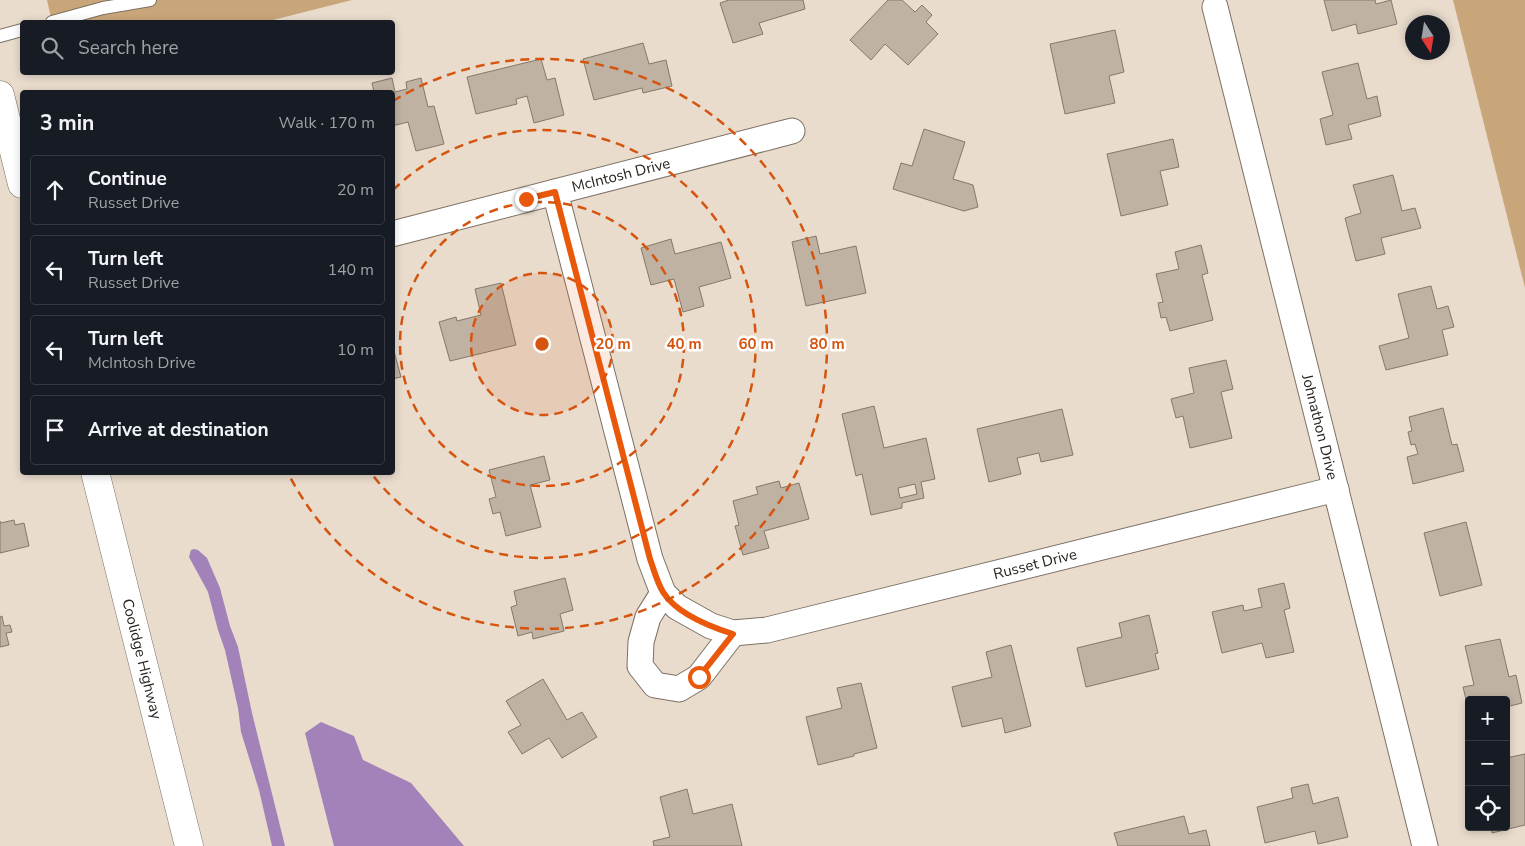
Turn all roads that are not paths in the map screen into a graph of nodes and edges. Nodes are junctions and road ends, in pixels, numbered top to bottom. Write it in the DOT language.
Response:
graph roads {
  1 [pos="150,0"];
  2 [pos="104,4"];
  3 [pos="1215,7"];
  4 [pos="58,20"];
  5 [pos="20,31"];
  6 [pos="0,36"];
  7 [pos="0,98"];
  8 [pos="792,131"];
  9 [pos="20,176"];
  10 [pos="555,192"];
  11 [pos="395,233"];
  12 [pos="96,475"];
  13 [pos="1336,489"];
  14 [pos="664,593"];
  15 [pos="733,634"];
  16 [pos="190,846"];
  17 [pos="1425,846"];
  1 -- 2 [label="lane"];
  2 -- 4 [label="lane"];
  3 -- 13 [label="street, Johnathon Drive"];
  5 -- 6 [label="lane"];
  7 -- 9 [label="street"];
  8 -- 10 [label="street, McIntosh Drive"];
  10 -- 11 [label="street, McIntosh Drive"];
  10 -- 14 [label="street, Russet Drive"];
  12 -- 16 [label="street, Coolidge Highway"];
  13 -- 15 [label="street, Russet Drive"];
  13 -- 17 [label="street, Johnathon Drive"];
  14 -- 15 [label="street, Russet Drive"];
  14 -- 15 [label="street"];
}
